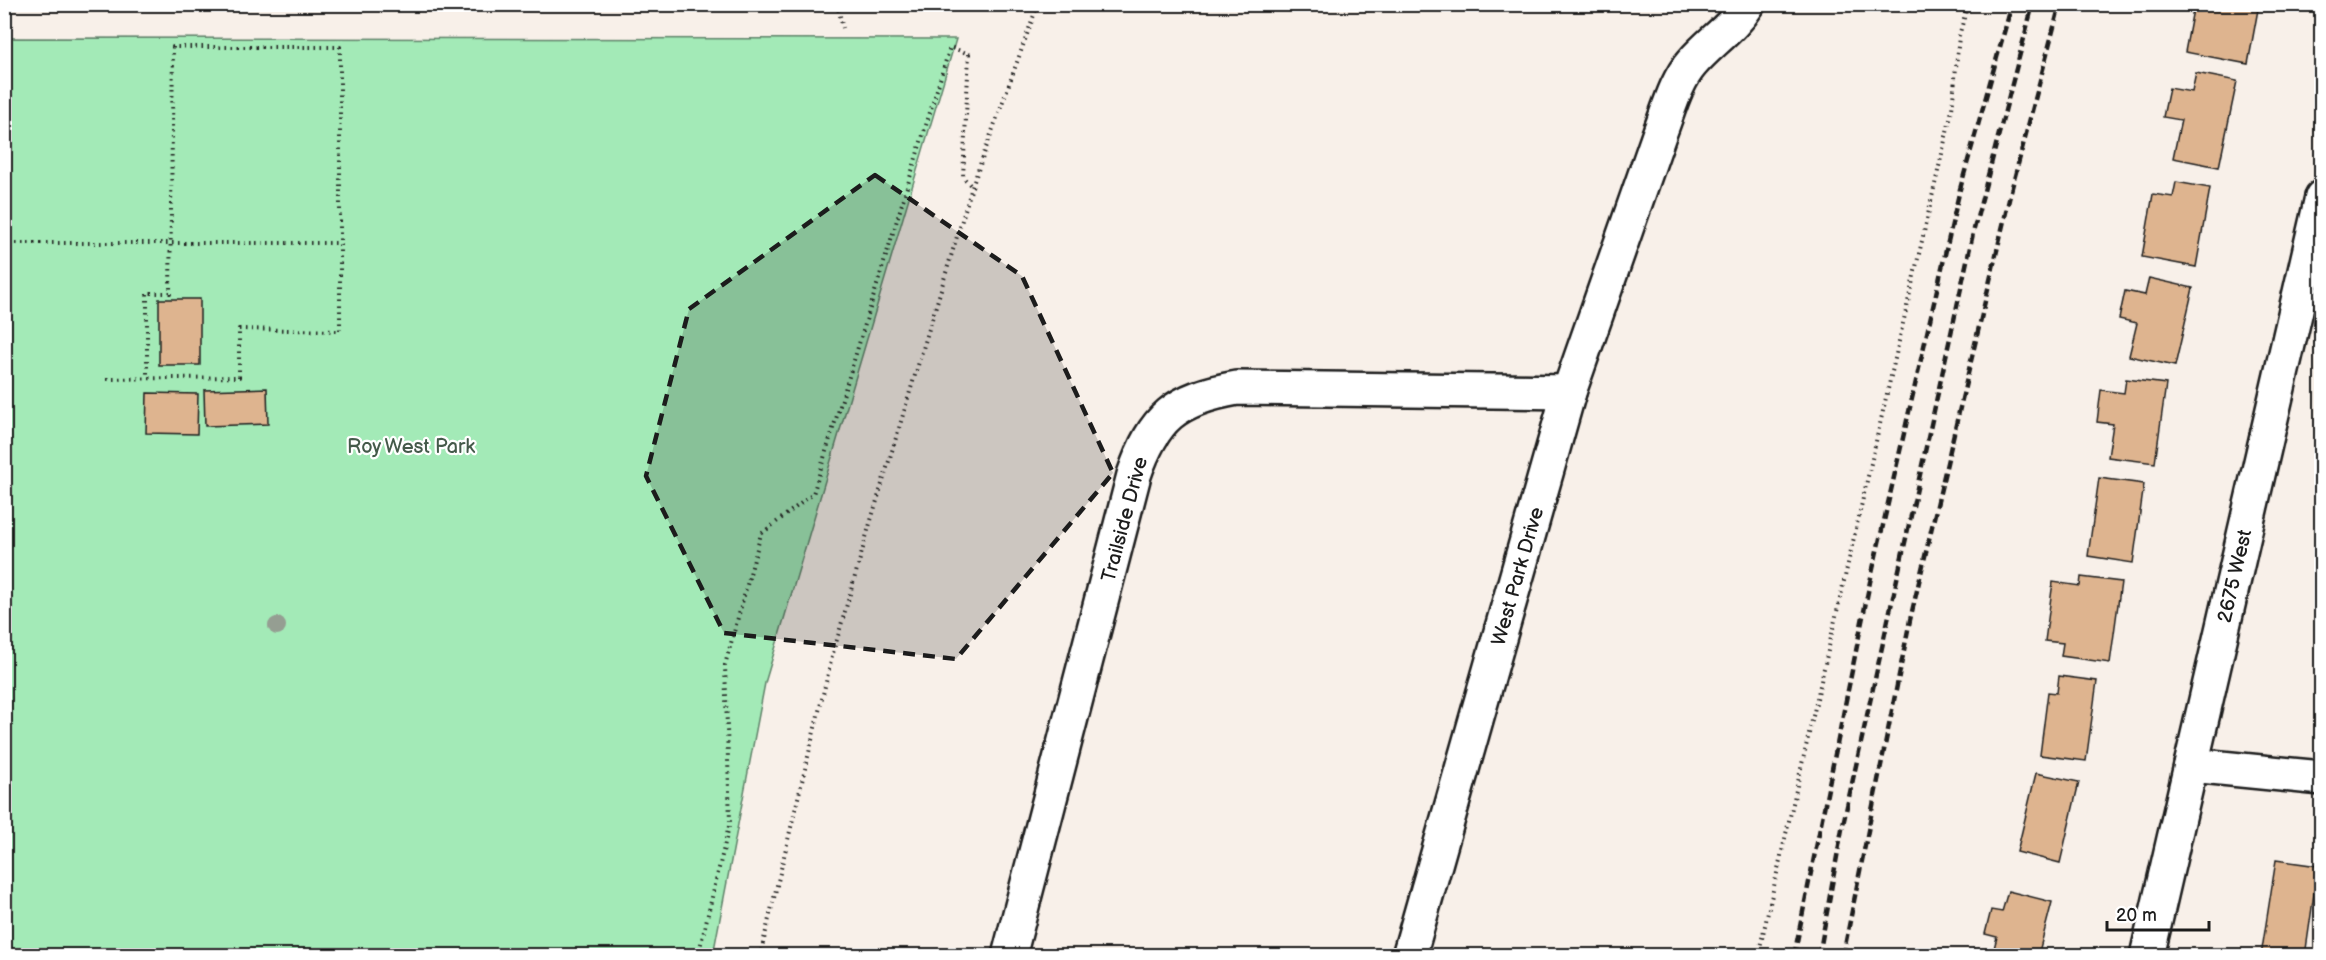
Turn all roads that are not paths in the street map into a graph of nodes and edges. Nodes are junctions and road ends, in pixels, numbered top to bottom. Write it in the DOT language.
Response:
graph roads {
  1 [pos="1748,4"];
  2 [pos="2322,197"];
  3 [pos="1569,392"];
  4 [pos="2191,765"];
  5 [pos="2322,778"];
  6 [pos="1009,956"];
  7 [pos="1409,956"];
  8 [pos="2147,956"];
  1 -- 3 [label="street, West Park Drive"];
  2 -- 4 [label="street, 2675 West"];
  3 -- 6 [label="street, Trailside Drive"];
  3 -- 7 [label="street, West Park Drive"];
  4 -- 5 [label="street"];
  4 -- 8 [label="street, 2675 West"];
}
